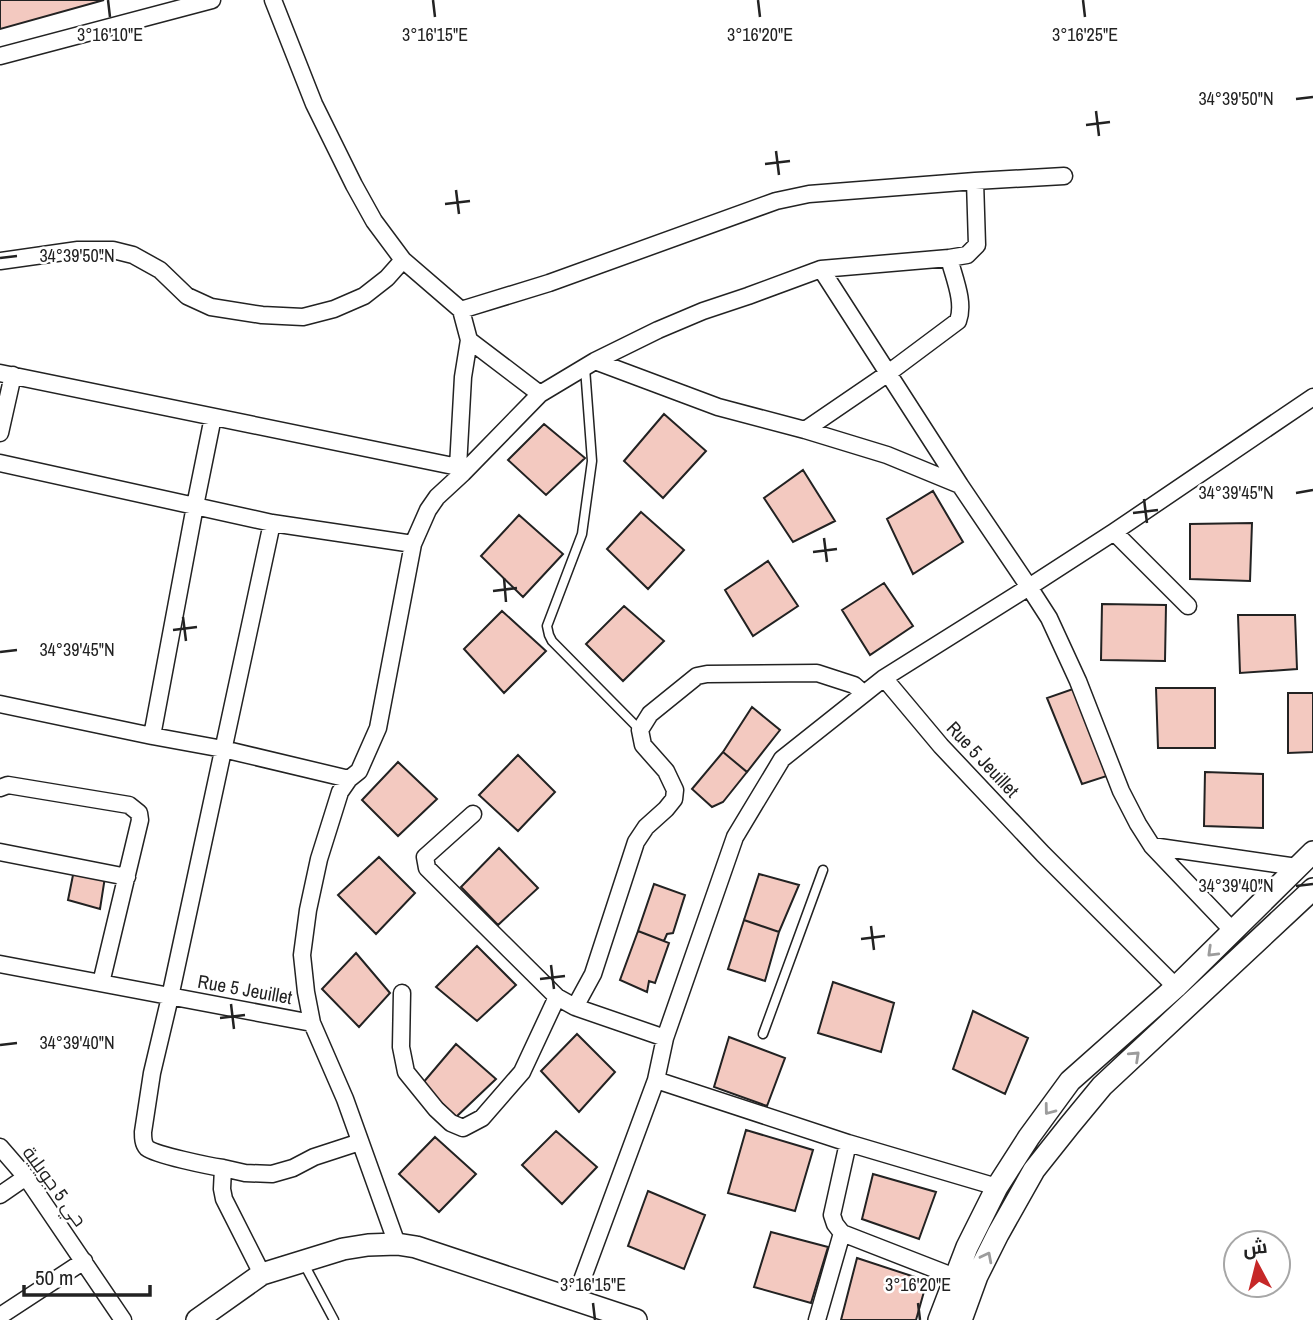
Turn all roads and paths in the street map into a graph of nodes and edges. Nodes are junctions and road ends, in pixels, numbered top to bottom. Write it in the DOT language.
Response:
graph roads {
  1 [pos="212,0"];
  2 [pos="273,0"];
  3 [pos="0,56"];
  4 [pos="1064,176"];
  5 [pos="975,181"];
  6 [pos="949,258"];
  7 [pos="403,260"];
  8 [pos="0,261"];
  9 [pos="821,269"];
  10 [pos="461,310"];
  11 [pos="469,340"];
  12 [pos="590,364"];
  13 [pos="6,374"];
  14 [pos="887,374"];
  15 [pos="540,394"];
  16 [pos="1313,397"];
  17 [pos="213,417"];
  18 [pos="805,430"];
  19 [pos="0,433"];
  20 [pos="0,463"];
  21 [pos="461,470"];
  22 [pos="960,485"];
  23 [pos="195,506"];
  24 [pos="272,523"];
  25 [pos="1115,532"];
  26 [pos="414,544"];
  27 [pos="1029,587"];
  28 [pos="1188,606"];
  29 [pos="884,678"];
  30 [pos="863,693"];
  31 [pos="0,705"];
  32 [pos="640,730"];
  33 [pos="152,736"];
  34 [pos="223,749"];
  35 [pos="349,779"];
  36 [pos="0,788"];
  37 [pos="473,814"];
  38 [pos="1152,846"];
  39 [pos="0,852"];
  40 [pos="1313,852"];
  41 [pos="1297,867"];
  42 [pos="823,870"];
  43 [pos="127,877"];
  44 [pos="1313,889"];
  45 [pos="1233,931"];
  46 [pos="0,964"];
  47 [pos="101,983"];
  48 [pos="1176,987"];
  49 [pos="402,993"];
  50 [pos="170,997"];
  51 [pos="557,997"];
  52 [pos="575,1007"];
  53 [pos="312,1023"];
  54 [pos="763,1034"];
  55 [pos="665,1038"];
  56 [pos="656,1080"];
  57 [pos="360,1142"];
  58 [pos="849,1143"];
  59 [pos="0,1147"];
  60 [pos="223,1168"];
  61 [pos="26,1178"];
  62 [pos="998,1187"];
  63 [pos="0,1195"];
  64 [pos="842,1233"];
  65 [pos="397,1244"];
  66 [pos="84,1261"];
  67 [pos="302,1261"];
  68 [pos="262,1274"];
  69 [pos="955,1277"];
  70 [pos="575,1299"];
  71 [pos="0,1316"];
  72 [pos="122,1320"];
  73 [pos="197,1320"];
  74 [pos="334,1320"];
  75 [pos="636,1320"];
  76 [pos="817,1320"];
  77 [pos="939,1320"];
  78 [pos="961,1320"];
  1 -- 3 [label="street"];
  2 -- 7 [label="street"];
  4 -- 5 [label="street"];
  5 -- 6 [label="street"];
  5 -- 10 [label="street"];
  6 -- 9 [label="street"];
  6 -- 14 [label="street"];
  7 -- 8 [label="street"];
  7 -- 10 [label="street"];
  9 -- 12 [label="street"];
  9 -- 14 [label="street"];
  10 -- 11 [label="street"];
  11 -- 15 [label="street"];
  11 -- 21 [label="street"];
  12 -- 15 [label="street"];
  12 -- 18 [label="street"];
  12 -- 32 [label="lane"];
  13 -- 17 [label="street"];
  13 -- 19 [label="street"];
  14 -- 18 [label="street"];
  14 -- 22 [label="street"];
  15 -- 21 [label="street"];
  16 -- 25 [label="street"];
  17 -- 21 [label="street"];
  17 -- 23 [label="street"];
  18 -- 22 [label="street"];
  20 -- 23 [label="street"];
  21 -- 26 [label="street"];
  22 -- 27 [label="street"];
  23 -- 24 [label="street"];
  23 -- 33 [label="street"];
  24 -- 26 [label="street"];
  24 -- 34 [label="street"];
  25 -- 27 [label="street"];
  25 -- 28 [label="street"];
  26 -- 35 [label="street"];
  27 -- 29 [label="street"];
  27 -- 38 [label="street"];
  29 -- 30 [label="street"];
  29 -- 48 [label="street, Rue 5 Jeuillet"];
  30 -- 32 [label="street"];
  30 -- 55 [label="street"];
  31 -- 33 [label="street"];
  32 -- 52 [label="street"];
  33 -- 34 [label="street"];
  34 -- 35 [label="street"];
  34 -- 50 [label="street"];
  35 -- 53 [label="street"];
  36 -- 43 [label="street"];
  37 -- 51 [label="street"];
  38 -- 41 [label="street"];
  38 -- 45 [label="street"];
  39 -- 43 [label="street"];
  40 -- 41 [label="main road"];
  41 -- 45 [label="main road"];
  42 -- 54 [label="lane"];
  43 -- 47 [label="street"];
  78 -- 44 [label="main road, one-way"];
  45 -- 48 [label="main road, one-way"];
  46 -- 47 [label="street, Rue 5 Jeuillet"];
  47 -- 50 [label="street, Rue 5 Jeuillet"];
  48 -- 62 [label="main road, one-way"];
  49 -- 51 [label="street"];
  50 -- 53 [label="street, Rue 5 Jeuillet"];
  50 -- 60 [label="street"];
  51 -- 52 [label="street"];
  52 -- 55 [label="street"];
  53 -- 57 [label="street"];
  55 -- 56 [label="street"];
  56 -- 58 [label="street"];
  56 -- 70 [label="street"];
  57 -- 60 [label="street"];
  57 -- 65 [label="street"];
  58 -- 62 [label="street"];
  58 -- 64 [label="street"];
  59 -- 61 [label="street, حي 5 جويلية"];
  60 -- 68 [label="street"];
  61 -- 63 [label="street"];
  61 -- 66 [label="street, حي 5 جويلية"];
  62 -- 69 [label="main road"];
  64 -- 69 [label="street"];
  64 -- 76 [label="street"];
  65 -- 67 [label="main road"];
  65 -- 70 [label="main road"];
  66 -- 71 [label="street"];
  66 -- 72 [label="street, حي 5 جويلية"];
  67 -- 68 [label="main road"];
  67 -- 74 [label="lane"];
  68 -- 73 [label="main road"];
  69 -- 77 [label="main road"];
  70 -- 75 [label="main road"];
}
